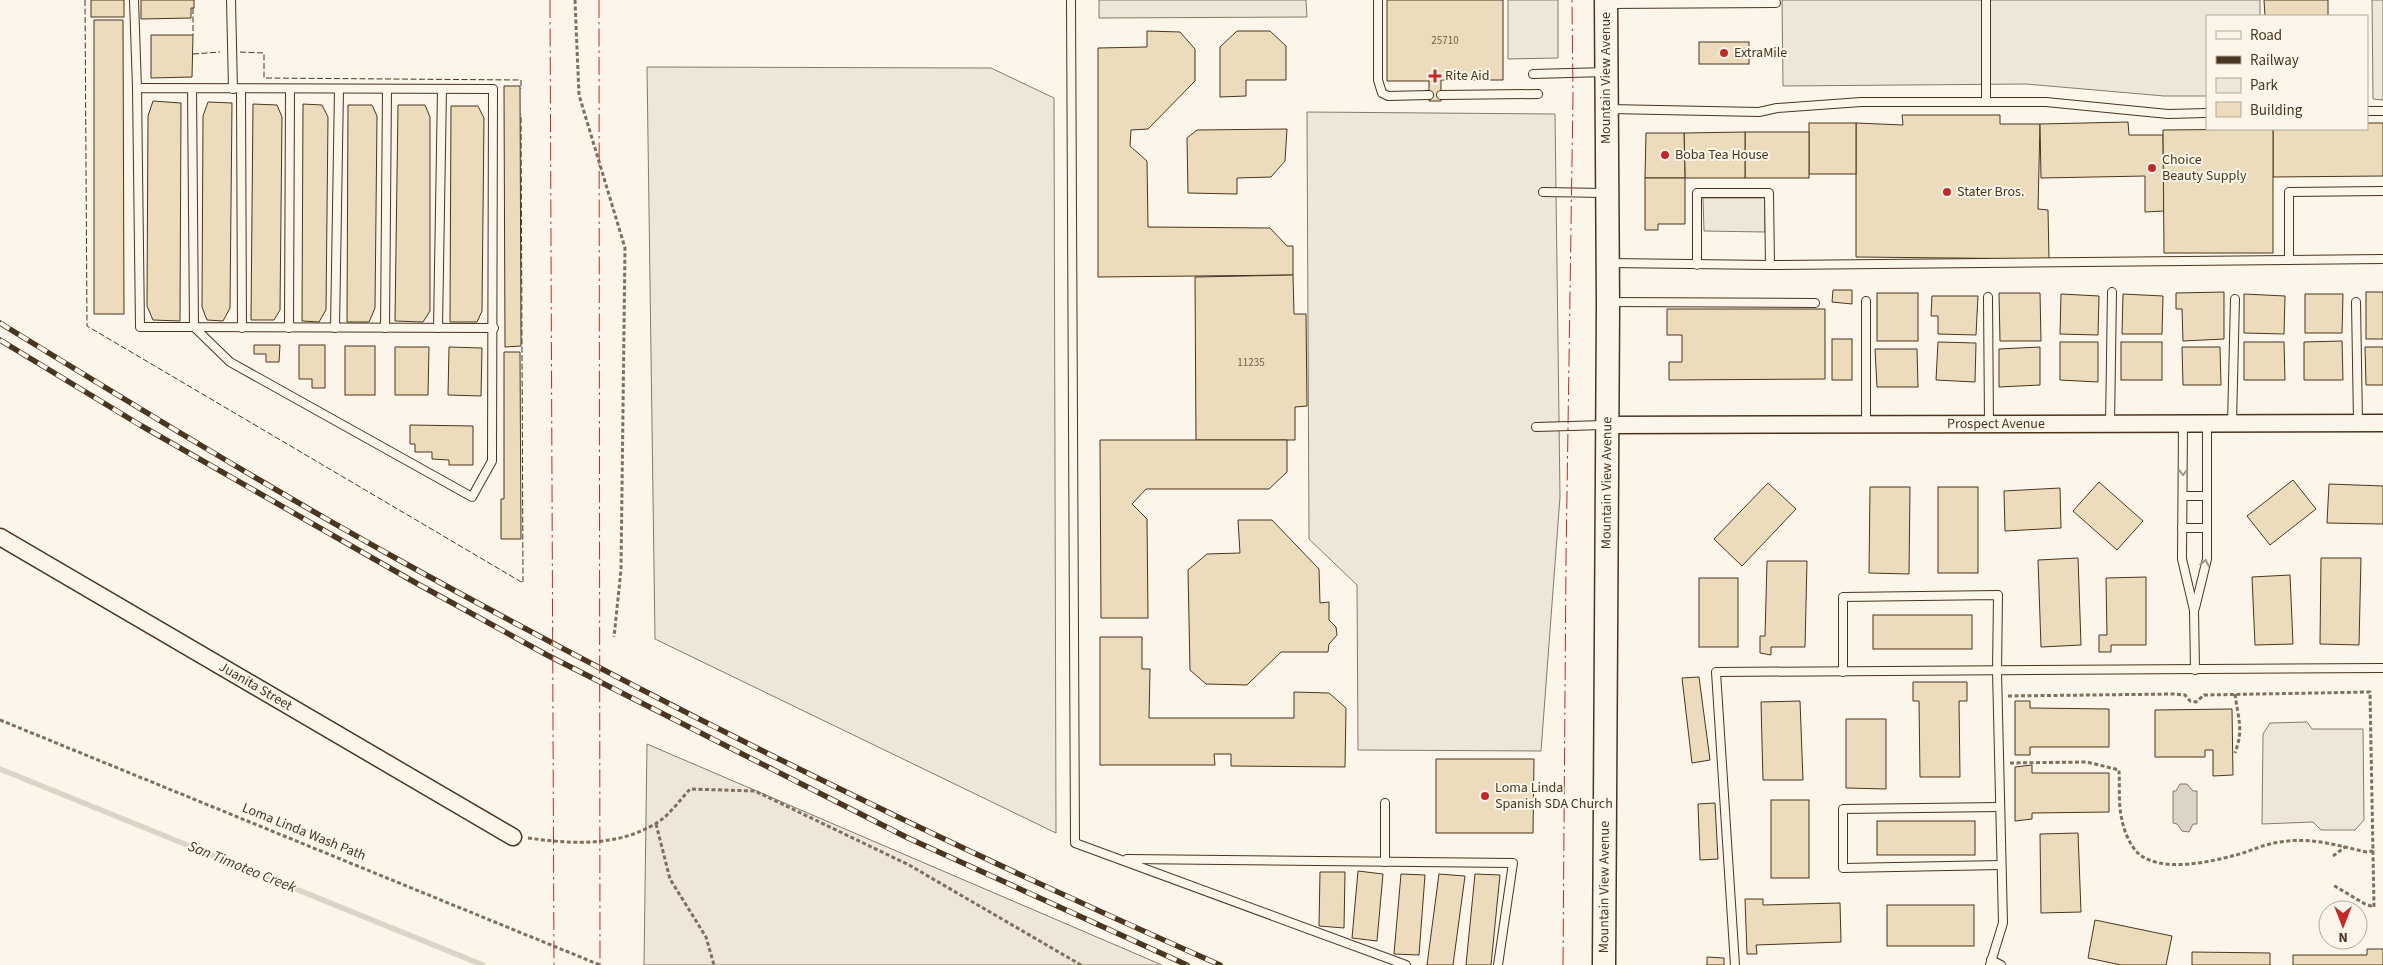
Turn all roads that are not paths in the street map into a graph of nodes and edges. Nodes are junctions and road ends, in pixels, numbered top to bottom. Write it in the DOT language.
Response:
graph roads {
  1 [pos="134,0"];
  2 [pos="231,0"];
  3 [pos="1071,0"];
  4 [pos="1378,0"];
  5 [pos="1986,0"];
  6 [pos="1606,2"];
  7 [pos="1682,2"];
  8 [pos="1776,3"];
  9 [pos="1606,72"];
  10 [pos="1533,74"];
  11 [pos="137,88"];
  12 [pos="192,89"];
  13 [pos="232,89"];
  14 [pos="242,89"];
  15 [pos="290,89"];
  16 [pos="339,89"];
  17 [pos="387,89"];
  18 [pos="442,89"];
  19 [pos="1538,94"];
  20 [pos="1429,95"];
  21 [pos="1441,95"];
  22 [pos="1986,102"];
  23 [pos="1607,109"];
  24 [pos="2368,111"];
  25 [pos="2383,111"];
  26 [pos="2206,113"];
  27 [pos="1543,192"];
  28 [pos="2383,192"];
  29 [pos="1607,193"];
  30 [pos="2383,259"];
  31 [pos="2289,260"];
  32 [pos="1608,263"];
  33 [pos="1697,265"];
  34 [pos="1770,265"];
  35 [pos="2112,292"];
  36 [pos="1988,297"];
  37 [pos="2235,299"];
  38 [pos="1866,301"];
  39 [pos="1608,302"];
  40 [pos="2356,302"];
  41 [pos="1815,303"];
  42 [pos="194,327"];
  43 [pos="242,328"];
  44 [pos="289,328"];
  45 [pos="335,328"];
  46 [pos="385,328"];
  47 [pos="438,328"];
  48 [pos="494,328"];
  49 [pos="2207,423"];
  50 [pos="2232,423"];
  51 [pos="2358,423"];
  52 [pos="2383,423"];
  53 [pos="1989,424"];
  54 [pos="2110,424"];
  55 [pos="2183,424"];
  56 [pos="1608,425"];
  57 [pos="1866,425"];
  58 [pos="1536,427"];
  59 [pos="2183,496"];
  60 [pos="2207,496"];
  61 [pos="2182,528"];
  62 [pos="2207,528"];
  63 [pos="0,537"];
  64 [pos="2194,610"];
  65 [pos="2383,668"];
  66 [pos="2194,670"];
  67 [pos="1997,671"];
  68 [pos="1843,672"];
  69 [pos="1385,803"];
  70 [pos="2000,807"];
  71 [pos="512,837"];
  72 [pos="1120,859"];
  73 [pos="1385,862"];
  74 [pos="2001,865"];
  75 [pos="1991,963"];
  76 [pos="1406,965"];
  77 [pos="1498,965"];
  78 [pos="1604,965"];
  79 [pos="1736,965"];
  80 [pos="2001,965"];
  1 -- 11 [label="lane"];
  2 -- 13 [label="lane"];
  3 -- 72 [label="lane"];
  4 -- 20 [label="lane"];
  5 -- 22 [label="lane"];
  6 -- 7 [label="lane"];
  6 -- 9 [label="main road, Mountain View Avenue"];
  7 -- 8 [label="lane"];
  9 -- 10 [label="lane"];
  9 -- 23 [label="main road, Mountain View Avenue"];
  11 -- 12 [label="lane"];
  11 -- 42 [label="lane"];
  12 -- 13 [label="lane"];
  12 -- 42 [label="lane"];
  13 -- 14 [label="lane"];
  14 -- 15 [label="lane"];
  14 -- 43 [label="lane"];
  15 -- 16 [label="lane"];
  15 -- 44 [label="lane"];
  16 -- 17 [label="lane"];
  16 -- 45 [label="lane"];
  17 -- 18 [label="lane"];
  17 -- 46 [label="lane"];
  18 -- 47 [label="lane"];
  18 -- 48 [label="lane"];
  19 -- 21 [label="lane"];
  22 -- 23 [label="lane"];
  22 -- 26 [label="lane"];
  23 -- 29 [label="main road, Mountain View Avenue"];
  24 -- 25 [label="lane"];
  27 -- 29 [label="lane"];
  28 -- 31 [label="lane"];
  29 -- 32 [label="main road, Mountain View Avenue"];
  30 -- 31 [label="lane"];
  31 -- 34 [label="lane"];
  32 -- 33 [label="lane"];
  32 -- 39 [label="main road, Mountain View Avenue"];
  33 -- 34 [label="lane"];
  33 -- 34 [label="lane"];
  35 -- 54 [label="lane"];
  36 -- 53 [label="lane"];
  37 -- 50 [label="lane"];
  38 -- 57 [label="lane"];
  39 -- 41 [label="lane"];
  39 -- 56 [label="main road, Mountain View Avenue"];
  40 -- 51 [label="lane"];
  42 -- 43 [label="lane"];
  42 -- 48 [label="lane"];
  43 -- 44 [label="lane"];
  44 -- 45 [label="lane"];
  45 -- 46 [label="lane"];
  46 -- 47 [label="lane"];
  47 -- 48 [label="lane"];
  49 -- 50 [label="street, Prospect Avenue"];
  49 -- 55 [label="street, Prospect Avenue"];
  49 -- 60 [label="lane"];
  50 -- 51 [label="street, Prospect Avenue"];
  51 -- 52 [label="street, Prospect Avenue"];
  53 -- 54 [label="street, Prospect Avenue"];
  53 -- 57 [label="street, Prospect Avenue"];
  54 -- 55 [label="street, Prospect Avenue"];
  55 -- 59 [label="lane, one-way"];
  56 -- 57 [label="street, Prospect Avenue"];
  56 -- 58 [label="lane"];
  56 -- 78 [label="main road, Mountain View Avenue"];
  59 -- 60 [label="lane"];
  59 -- 61 [label="lane"];
  60 -- 62 [label="lane"];
  61 -- 62 [label="lane"];
  61 -- 64 [label="lane"];
  64 -- 62 [label="lane, one-way"];
  63 -- 71 [label="street, Juanita Street"];
  64 -- 66 [label="lane"];
  65 -- 66 [label="lane"];
  66 -- 67 [label="lane"];
  67 -- 68 [label="lane"];
  67 -- 68 [label="lane"];
  67 -- 70 [label="lane"];
  68 -- 79 [label="lane"];
  69 -- 73 [label="lane"];
  70 -- 74 [label="lane"];
  70 -- 74 [label="lane"];
  72 -- 73 [label="lane"];
  72 -- 76 [label="lane"];
  73 -- 77 [label="lane"];
  74 -- 75 [label="lane"];
  75 -- 80 [label="lane"];
}
